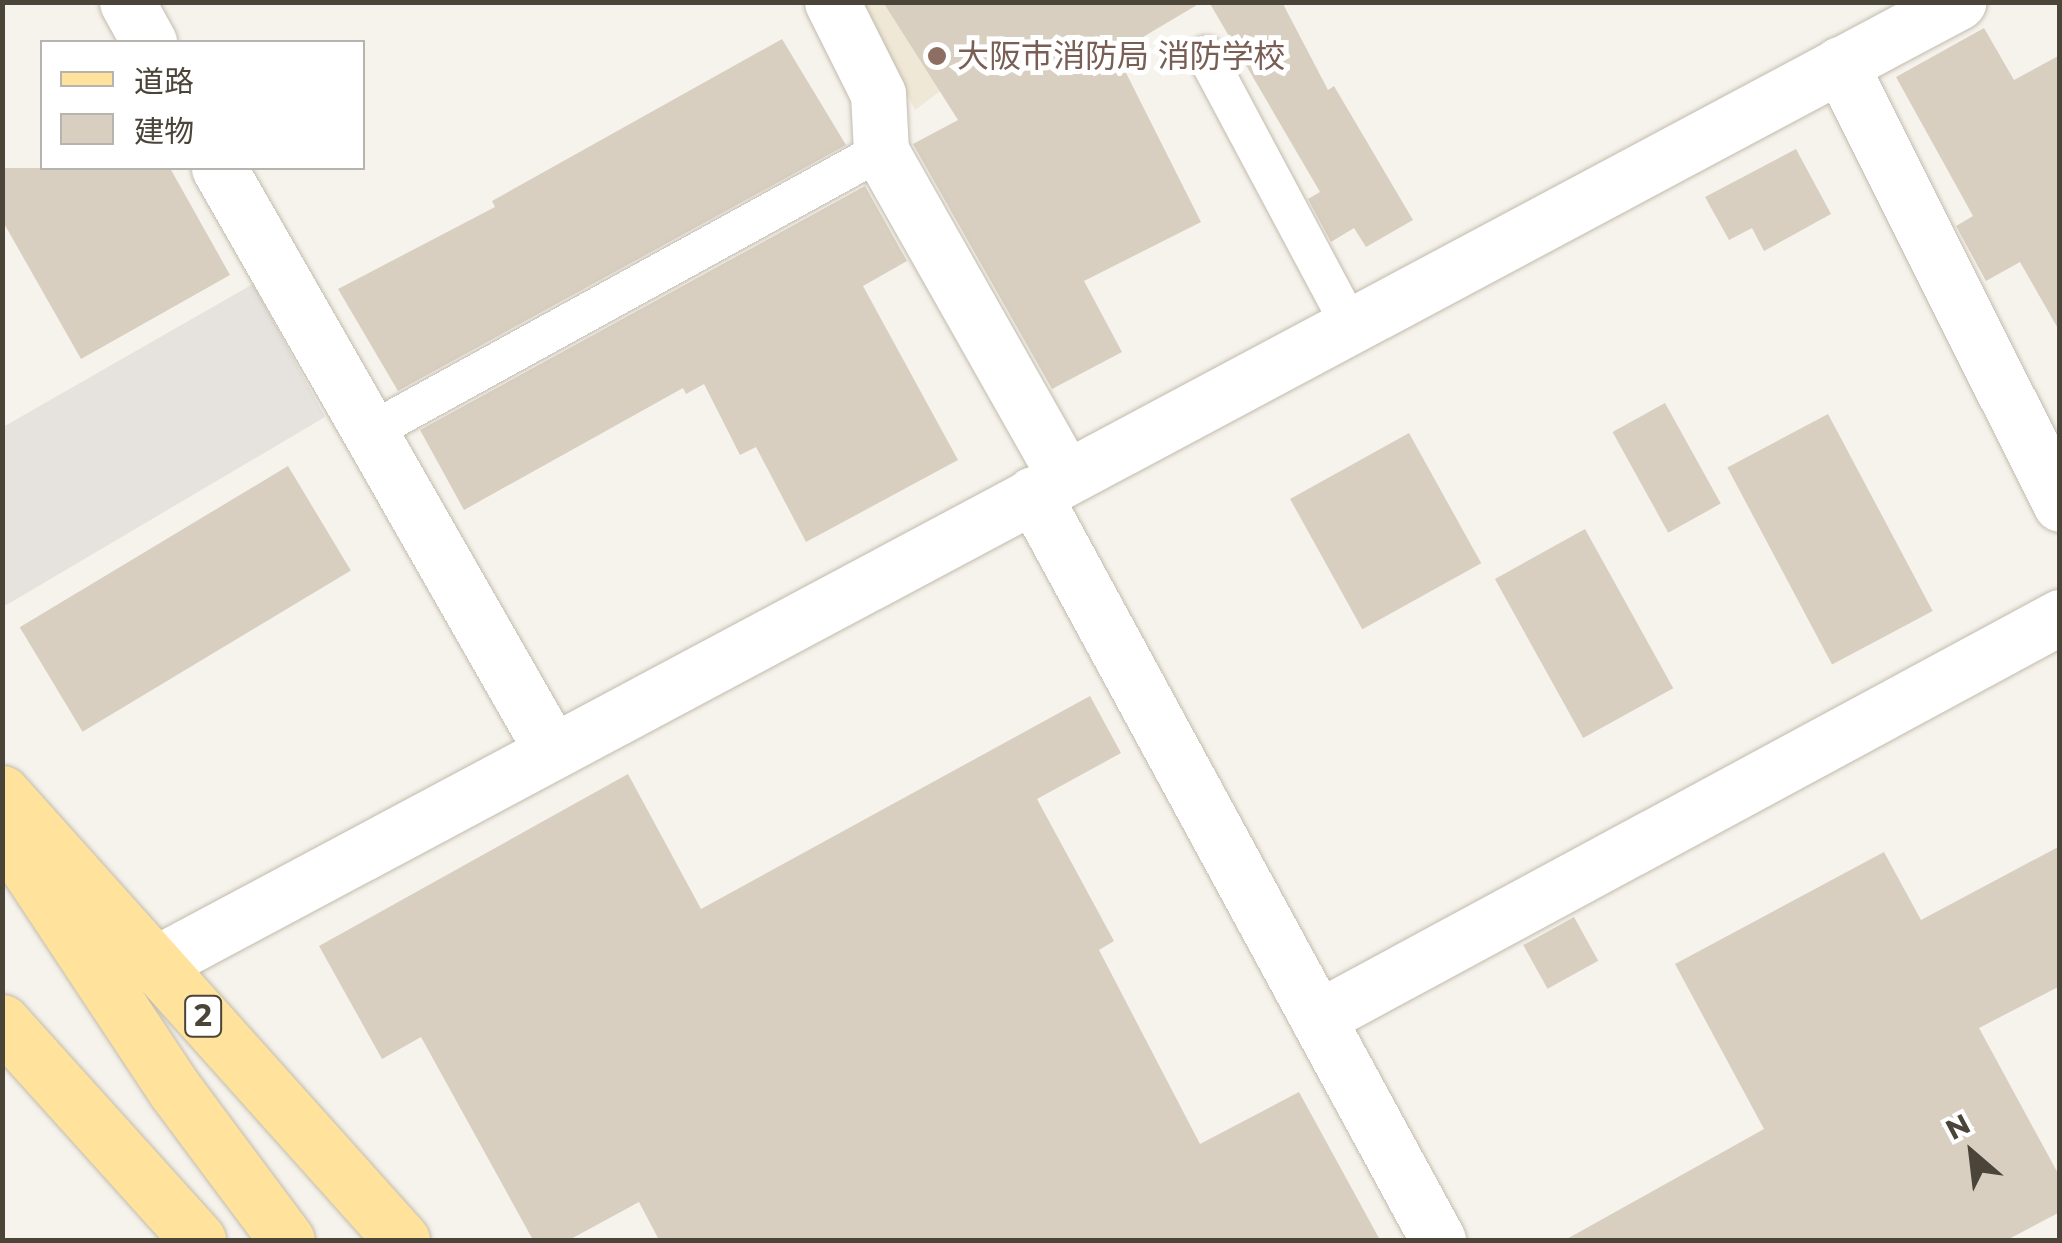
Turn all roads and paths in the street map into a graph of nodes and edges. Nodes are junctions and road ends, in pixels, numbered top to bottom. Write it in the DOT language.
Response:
graph roads {
  1 [pos="126,2"];
  2 [pos="832,2"];
  3 [pos="1958,2"];
  4 [pos="148,40"];
  5 [pos="1206,56"];
  6 [pos="1840,64"];
  7 [pos="881,151"];
  8 [pos="220,170"];
  9 [pos="1350,324"];
  10 [pos="368,433"];
  11 [pos="1049,486"];
  12 [pos="2060,504"];
  13 [pos="2060,617"];
  14 [pos="551,748"];
  15 [pos="2,793"];
  16 [pos="2,831"];
  17 [pos="155,964"];
  18 [pos="1320,1016"];
  19 [pos="2,1022"];
  20 [pos="198,1240"];
  21 [pos="287,1240"];
  22 [pos="402,1240"];
  23 [pos="1438,1240"];
  1 -- 4 [label="street"];
  2 -- 7 [label="street"];
  3 -- 6 [label="street"];
  5 -- 9 [label="lane"];
  6 -- 9 [label="street"];
  6 -- 12 [label="street"];
  7 -- 10 [label="lane"];
  7 -- 11 [label="street"];
  8 -- 10 [label="street"];
  9 -- 11 [label="street"];
  10 -- 14 [label="street"];
  11 -- 14 [label="street"];
  11 -- 18 [label="street"];
  13 -- 18 [label="street"];
  14 -- 17 [label="street"];
  15 -- 17 [label="main road, 2"];
  16 -- 21 [label="main road"];
  17 -- 22 [label="main road, 2"];
  18 -- 23 [label="street"];
  19 -- 20 [label="main road"];
}
